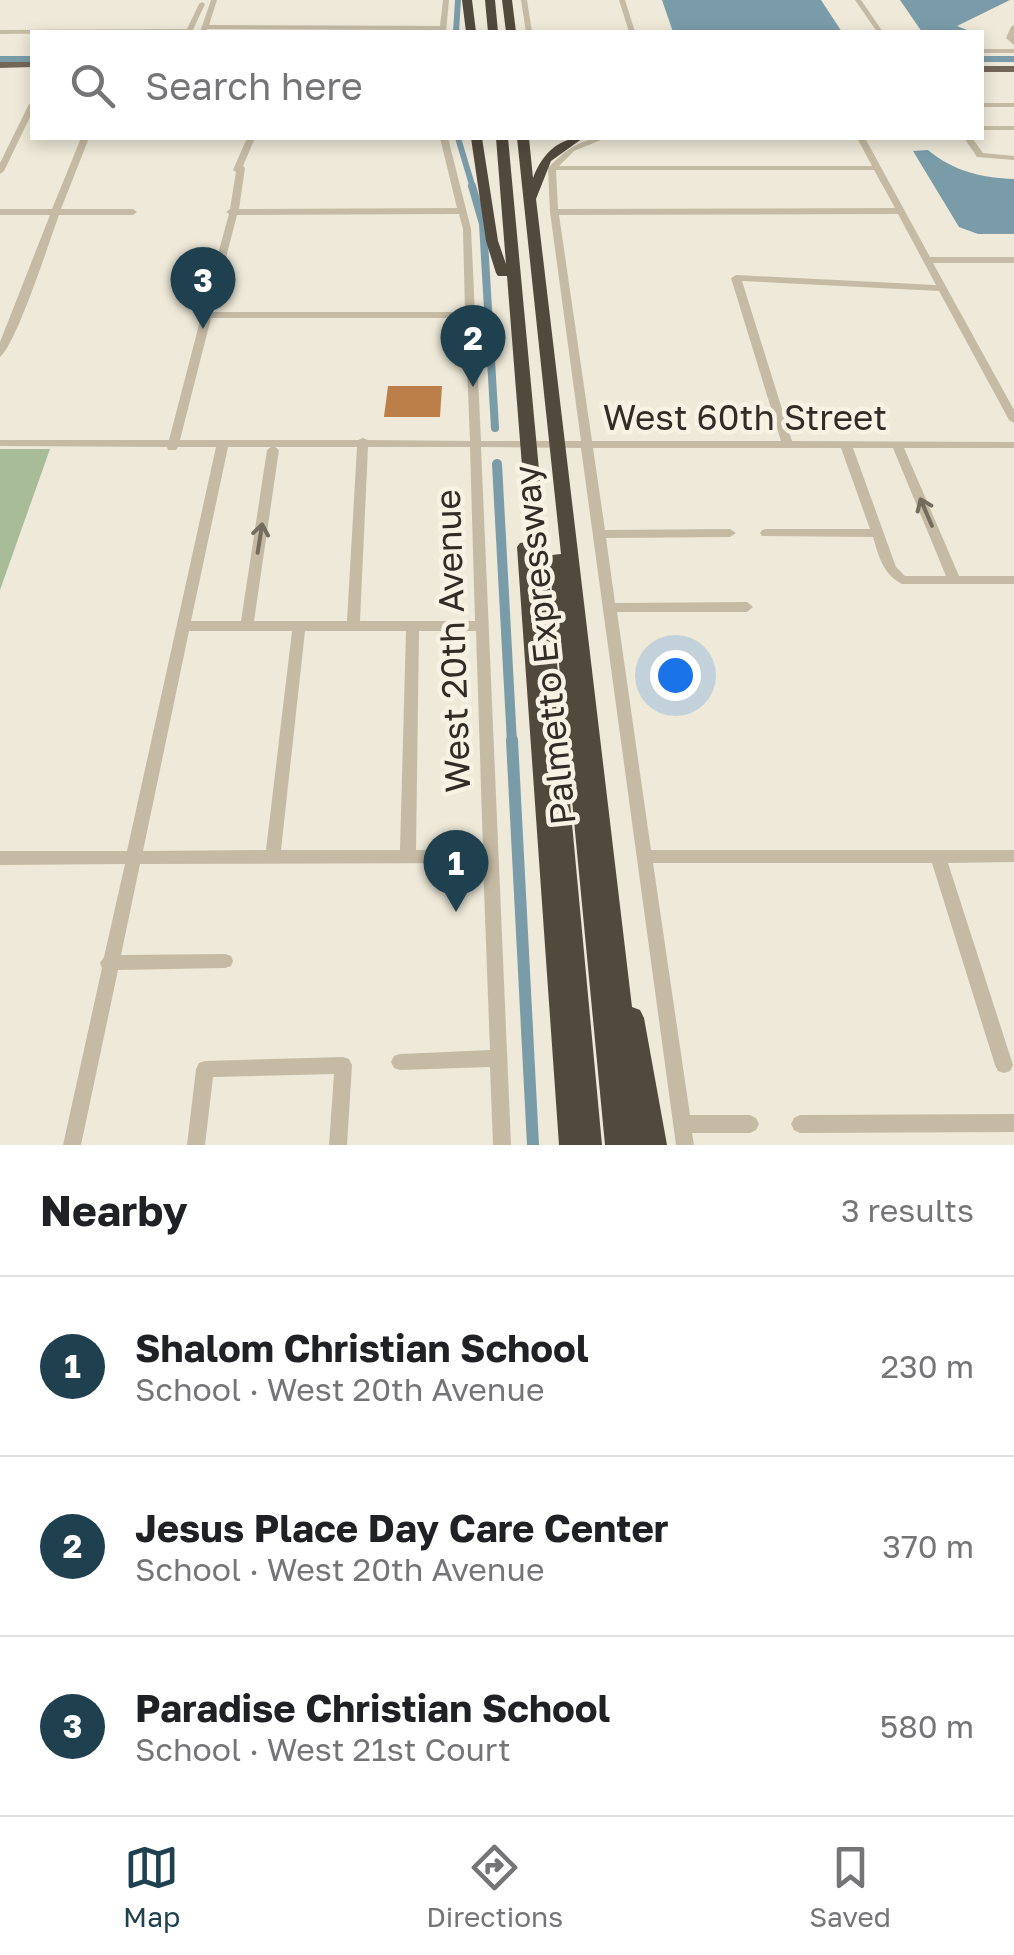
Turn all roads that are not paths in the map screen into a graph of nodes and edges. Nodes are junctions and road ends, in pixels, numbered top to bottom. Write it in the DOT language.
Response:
graph roads {
  1 [pos="214,0"];
  2 [pos="446,0"];
  3 [pos="468,0"];
  4 [pos="486,0"];
  5 [pos="503,0"];
  6 [pos="524,0"];
  7 [pos="622,0"];
  8 [pos="858,0"];
  9 [pos="202,4"];
  10 [pos="1014,27"];
  11 [pos="190,30"];
  12 [pos="204,30"];
  13 [pos="443,30"];
  14 [pos="471,30"];
  15 [pos="485,30"];
  16 [pos="493,30"];
  17 [pos="503,30"];
  18 [pos="510,30"];
  19 [pos="529,30"];
  20 [pos="631,30"];
  21 [pos="879,30"];
  22 [pos="0,32"];
  23 [pos="30,32"];
  24 [pos="1014,43"];
  25 [pos="984,51"];
  26 [pos="1014,51"];
  27 [pos="0,65"];
  28 [pos="30,65"];
  29 [pos="984,67"];
  30 [pos="1014,67"];
  31 [pos="984,105"];
  32 [pos="1014,105"];
  33 [pos="30,110"];
  34 [pos="984,128"];
  35 [pos="1014,128"];
  36 [pos="84,140"];
  37 [pos="248,140"];
  38 [pos="445,140"];
  39 [pos="476,140"];
  40 [pos="493,140"];
  41 [pos="502,140"];
  42 [pos="514,140"];
  43 [pos="522,140"];
  44 [pos="574,140"];
  45 [pos="598,140"];
  46 [pos="862,140"];
  47 [pos="970,140"];
  48 [pos="1014,158"];
  49 [pos="552,168"];
  50 [pos="878,168"];
  51 [pos="0,171"];
  52 [pos="530,206"];
  53 [pos="0,212"];
  54 [pos="52,212"];
  55 [pos="133,212"];
  56 [pos="230,212"];
  57 [pos="464,212"];
  58 [pos="554,212"];
  59 [pos="902,212"];
  60 [pos="928,260"];
  61 [pos="1014,260"];
  62 [pos="503,274"];
  63 [pos="942,288"];
  64 [pos="204,314"];
  65 [pos="471,315"];
  66 [pos="0,354"];
  67 [pos="1014,420"];
  68 [pos="536,429"];
  69 [pos="0,442"];
  70 [pos="476,444"];
  71 [pos="788,445"];
  72 [pos="846,445"];
  73 [pos="897,445"];
  74 [pos="1014,445"];
  75 [pos="172,446"];
  76 [pos="221,446"];
  77 [pos="364,446"];
  78 [pos="586,446"];
  79 [pos="0,450"];
  80 [pos="274,450"];
  81 [pos="539,462"];
  82 [pos="730,533"];
  83 [pos="766,533"];
  84 [pos="877,533"];
  85 [pos="598,534"];
  86 [pos="954,579"];
  87 [pos="1014,580"];
  88 [pos="746,607"];
  89 [pos="610,608"];
  90 [pos="185,626"];
  91 [pos="247,626"];
  92 [pos="299,626"];
  93 [pos="353,626"];
  94 [pos="412,626"];
  95 [pos="483,626"];
  96 [pos="273,856"];
  97 [pos="408,856"];
  98 [pos="491,856"];
  99 [pos="938,856"];
  100 [pos="1014,856"];
  101 [pos="135,857"];
  102 [pos="0,858"];
  103 [pos="646,858"];
  104 [pos="614,944"];
  105 [pos="225,961"];
  106 [pos="108,963"];
  107 [pos="499,1058"];
  108 [pos="400,1062"];
  109 [pos="1004,1064"];
  110 [pos="682,1124"];
  111 [pos="750,1124"];
  112 [pos="800,1124"];
  113 [pos="1014,1124"];
  114 [pos="72,1145"];
  115 [pos="196,1145"];
  116 [pos="338,1145"];
  117 [pos="502,1145"];
  118 [pos="572,1145"];
  119 [pos="589,1145"];
  120 [pos="618,1145"];
  121 [pos="636,1145"];
  122 [pos="654,1145"];
  123 [pos="685,1145"];
  1 -- 12 [label="street"];
  2 -- 13 [label="street"];
  3 -- 14 [label="highway"];
  4 -- 15 [label="highway"];
  4 -- 16 [label="highway"];
  5 -- 17 [label="highway"];
  5 -- 18 [label="highway"];
  6 -- 19 [label="street"];
  7 -- 20 [label="street"];
  8 -- 21 [label="street"];
  9 -- 11 [label="street"];
  10 -- 24 [label="street"];
  22 -- 23 [label="street"];
  25 -- 26 [label="street"];
  27 -- 28 [label="main road"];
  29 -- 30 [label="main road"];
  31 -- 32 [label="street"];
  33 -- 51 [label="street"];
  34 -- 35 [label="street"];
  36 -- 54 [label="street"];
  37 -- 56 [label="street"];
  38 -- 57 [label="street, West 20th Avenue"];
  39 -- 62 [label="highway"];
  40 -- 62 [label="highway, Palmetto Expressway"];
  41 -- 68 [label="highway"];
  42 -- 68 [label="highway"];
  43 -- 52 [label="highway, Palmetto Expressway"];
  44 -- 52 [label="highway"];
  45 -- 49 [label="street"];
  46 -- 50 [label="street"];
  47 -- 48 [label="street"];
  49 -- 50 [label="street"];
  49 -- 58 [label="street"];
  50 -- 59 [label="street"];
  52 -- 68 [label="highway, Palmetto Expressway"];
  53 -- 54 [label="street"];
  54 -- 55 [label="street"];
  54 -- 66 [label="street"];
  56 -- 57 [label="street"];
  56 -- 64 [label="street"];
  57 -- 65 [label="street, West 20th Avenue"];
  58 -- 59 [label="street"];
  58 -- 78 [label="street"];
  59 -- 60 [label="street"];
  60 -- 61 [label="street"];
  60 -- 63 [label="street"];
  62 -- 68 [label="highway, Palmetto Expressway"];
  63 -- 67 [label="street"];
  63 -- 71 [label="street"];
  64 -- 65 [label="street"];
  64 -- 75 [label="street"];
  65 -- 70 [label="street, West 20th Avenue"];
  68 -- 81 [label="highway"];
  68 -- 81 [label="highway, Palmetto Expressway"];
  69 -- 75 [label="street, West 60th Street"];
  70 -- 77 [label="street, West 60th Street"];
  70 -- 78 [label="street, West 60th Street"];
  70 -- 95 [label="street, West 20th Avenue"];
  71 -- 72 [label="street, West 60th Street"];
  71 -- 78 [label="street, West 60th Street"];
  72 -- 73 [label="street, West 60th Street"];
  72 -- 84 [label="street"];
  73 -- 74 [label="street, West 60th Street"];
  86 -- 73 [label="street, one-way"];
  75 -- 76 [label="street, West 60th Street"];
  75 -- 79 [label="street, West 60th Street"];
  76 -- 77 [label="street, West 60th Street"];
  76 -- 80 [label="street, West 60th Street"];
  76 -- 90 [label="street"];
  77 -- 80 [label="street, West 60th Street"];
  77 -- 93 [label="street"];
  78 -- 85 [label="street"];
  91 -- 80 [label="street, one-way"];
  81 -- 104 [label="highway, Palmetto Expressway"];
  81 -- 118 [label="highway, Palmetto Expressway"];
  81 -- 119 [label="highway"];
  81 -- 120 [label="highway"];
  82 -- 85 [label="street"];
  83 -- 84 [label="street"];
  84 -- 86 [label="street"];
  85 -- 89 [label="street"];
  86 -- 87 [label="street"];
  88 -- 89 [label="street"];
  89 -- 103 [label="street"];
  90 -- 91 [label="street"];
  90 -- 101 [label="street"];
  91 -- 92 [label="street"];
  92 -- 93 [label="street"];
  92 -- 96 [label="street"];
  93 -- 94 [label="street"];
  94 -- 95 [label="street"];
  94 -- 97 [label="street"];
  95 -- 98 [label="street, West 20th Avenue"];
  96 -- 97 [label="street"];
  96 -- 101 [label="street"];
  97 -- 98 [label="street"];
  98 -- 107 [label="street, West 20th Avenue"];
  99 -- 100 [label="street"];
  99 -- 103 [label="street"];
  99 -- 109 [label="street"];
  101 -- 102 [label="street"];
  101 -- 106 [label="street"];
  103 -- 110 [label="street"];
  104 -- 121 [label="highway, Palmetto Expressway"];
  104 -- 122 [label="highway"];
  105 -- 106 [label="street"];
  106 -- 114 [label="street"];
  107 -- 108 [label="street"];
  107 -- 117 [label="street, West 20th Avenue"];
  110 -- 111 [label="street"];
  110 -- 123 [label="street"];
  112 -- 113 [label="street"];
  115 -- 116 [label="street"];
}
